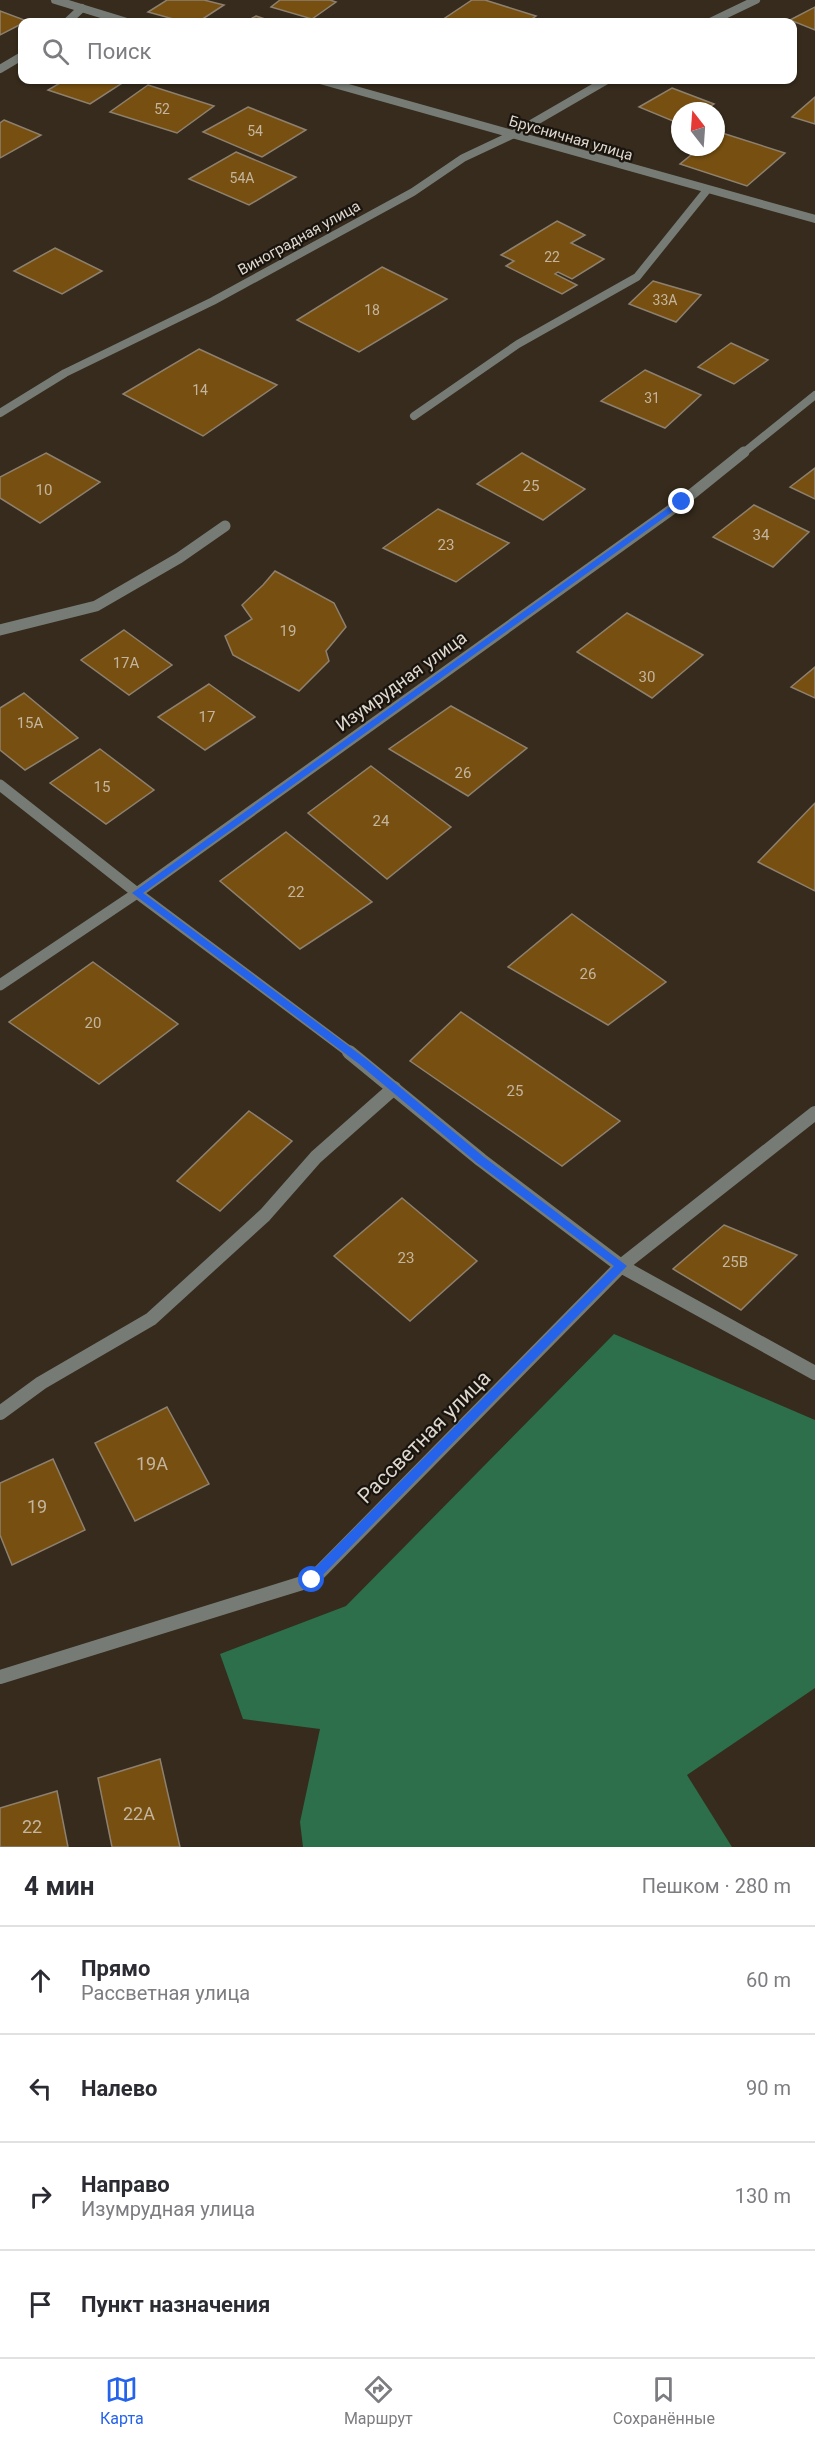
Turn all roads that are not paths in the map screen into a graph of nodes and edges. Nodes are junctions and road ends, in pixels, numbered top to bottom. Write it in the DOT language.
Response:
graph roads {
  1 [pos="55,0"];
  2 [pos="756,0"];
  3 [pos="82,8"];
  4 [pos="71,18"];
  5 [pos="114,18"];
  6 [pos="718,18"];
  7 [pos="18,58"];
  8 [pos="0,69"];
  9 [pos="334,84"];
  10 [pos="600,84"];
  11 [pos="512,135"];
  12 [pos="707,190"];
  13 [pos="815,219"];
  14 [pos="815,395"];
  15 [pos="0,413"];
  16 [pos="414,416"];
  17 [pos="225,526"];
  18 [pos="0,630"];
  19 [pos="0,785"];
  20 [pos="136,893"];
  21 [pos="0,985"];
  22 [pos="394,1088"];
  23 [pos="815,1113"];
  24 [pos="621,1266"];
  25 [pos="815,1373"];
  26 [pos="0,1413"];
  27 [pos="0,1677"];
  1 -- 3 [label="street"];
  2 -- 6 [label="street"];
  3 -- 4 [label="street"];
  3 -- 5 [label="street"];
  7 -- 8 [label="street"];
  9 -- 11 [label="street, Брусничная улица"];
  10 -- 11 [label="street, Виноградная улица"];
  11 -- 12 [label="street, Брусничная улица"];
  11 -- 15 [label="street, Виноградная улица"];
  12 -- 13 [label="street, Брусничная улица"];
  12 -- 16 [label="street"];
  14 -- 20 [label="street, Изумрудная улица"];
  17 -- 18 [label="street"];
  19 -- 20 [label="street"];
  20 -- 21 [label="street, Изумрудная улица"];
  20 -- 22 [label="street"];
  22 -- 24 [label="street"];
  22 -- 26 [label="street"];
  23 -- 24 [label="street, Рассветная улица"];
  24 -- 25 [label="street"];
  24 -- 27 [label="street, Рассветная улица"];
}
